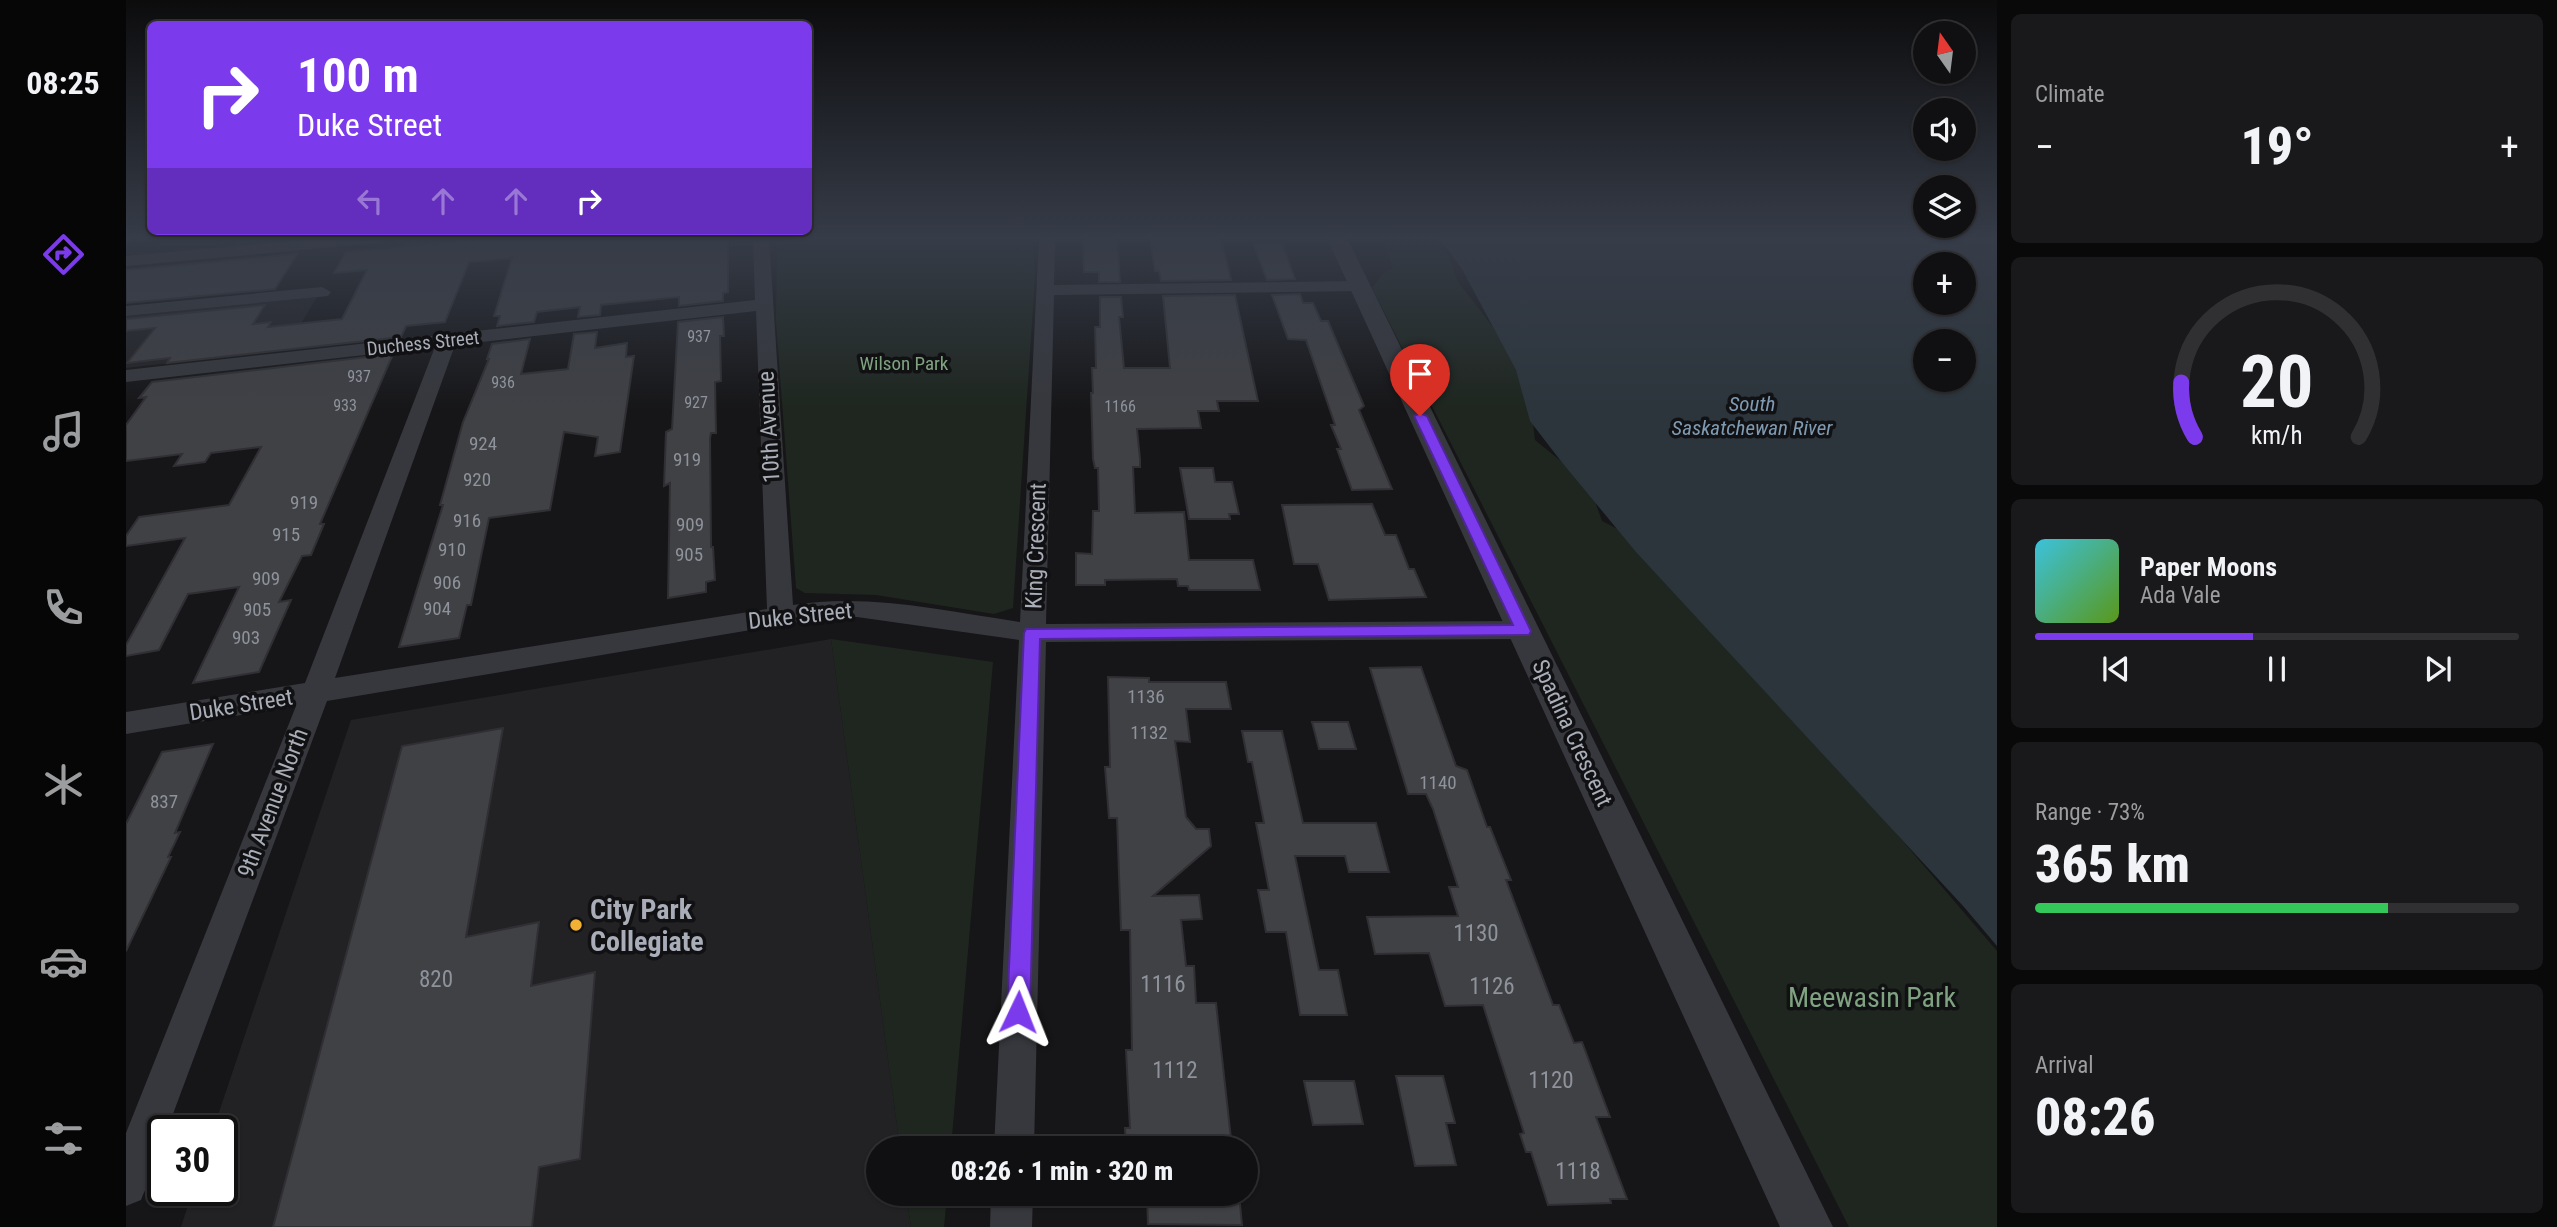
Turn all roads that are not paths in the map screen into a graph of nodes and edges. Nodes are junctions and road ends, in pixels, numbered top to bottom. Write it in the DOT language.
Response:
graph roads {
  1 [pos="289,295"];
  2 [pos="763,295"];
  3 [pos="1047,295"];
  4 [pos="1362,295"];
  5 [pos="763,305"];
  6 [pos="126,311"];
  7 [pos="447,340"];
  8 [pos="126,376"];
  9 [pos="780,615"];
  10 [pos="1523,631"];
  11 [pos="1032,633"];
  12 [pos="315,693"];
  13 [pos="126,723"];
  14 [pos="1014,1136"];
  15 [pos="126,1185"];
  16 [pos="1012,1206"];
  17 [pos="1011,1227"];
  18 [pos="1807,1227"];
  1 -- 6 [label="street"];
  2 -- 5 [label="street, 10th Avenue"];
  3 -- 11 [label="street, King Crescent"];
  4 -- 10 [label="street, Spadina Crescent"];
  5 -- 7 [label="street, Duchess Street"];
  5 -- 9 [label="street, 10th Avenue"];
  7 -- 8 [label="street, Duchess Street"];
  7 -- 12 [label="street, 9th Avenue North"];
  9 -- 11 [label="street, Duke Street"];
  9 -- 12 [label="street, Duke Street"];
  10 -- 11 [label="street, Duke Street"];
  10 -- 18 [label="street, Spadina Crescent"];
  11 -- 14 [label="street, King Crescent"];
  12 -- 13 [label="street, Duke Street"];
  12 -- 15 [label="street, 9th Avenue North"];
  16 -- 17 [label="street"];
}
